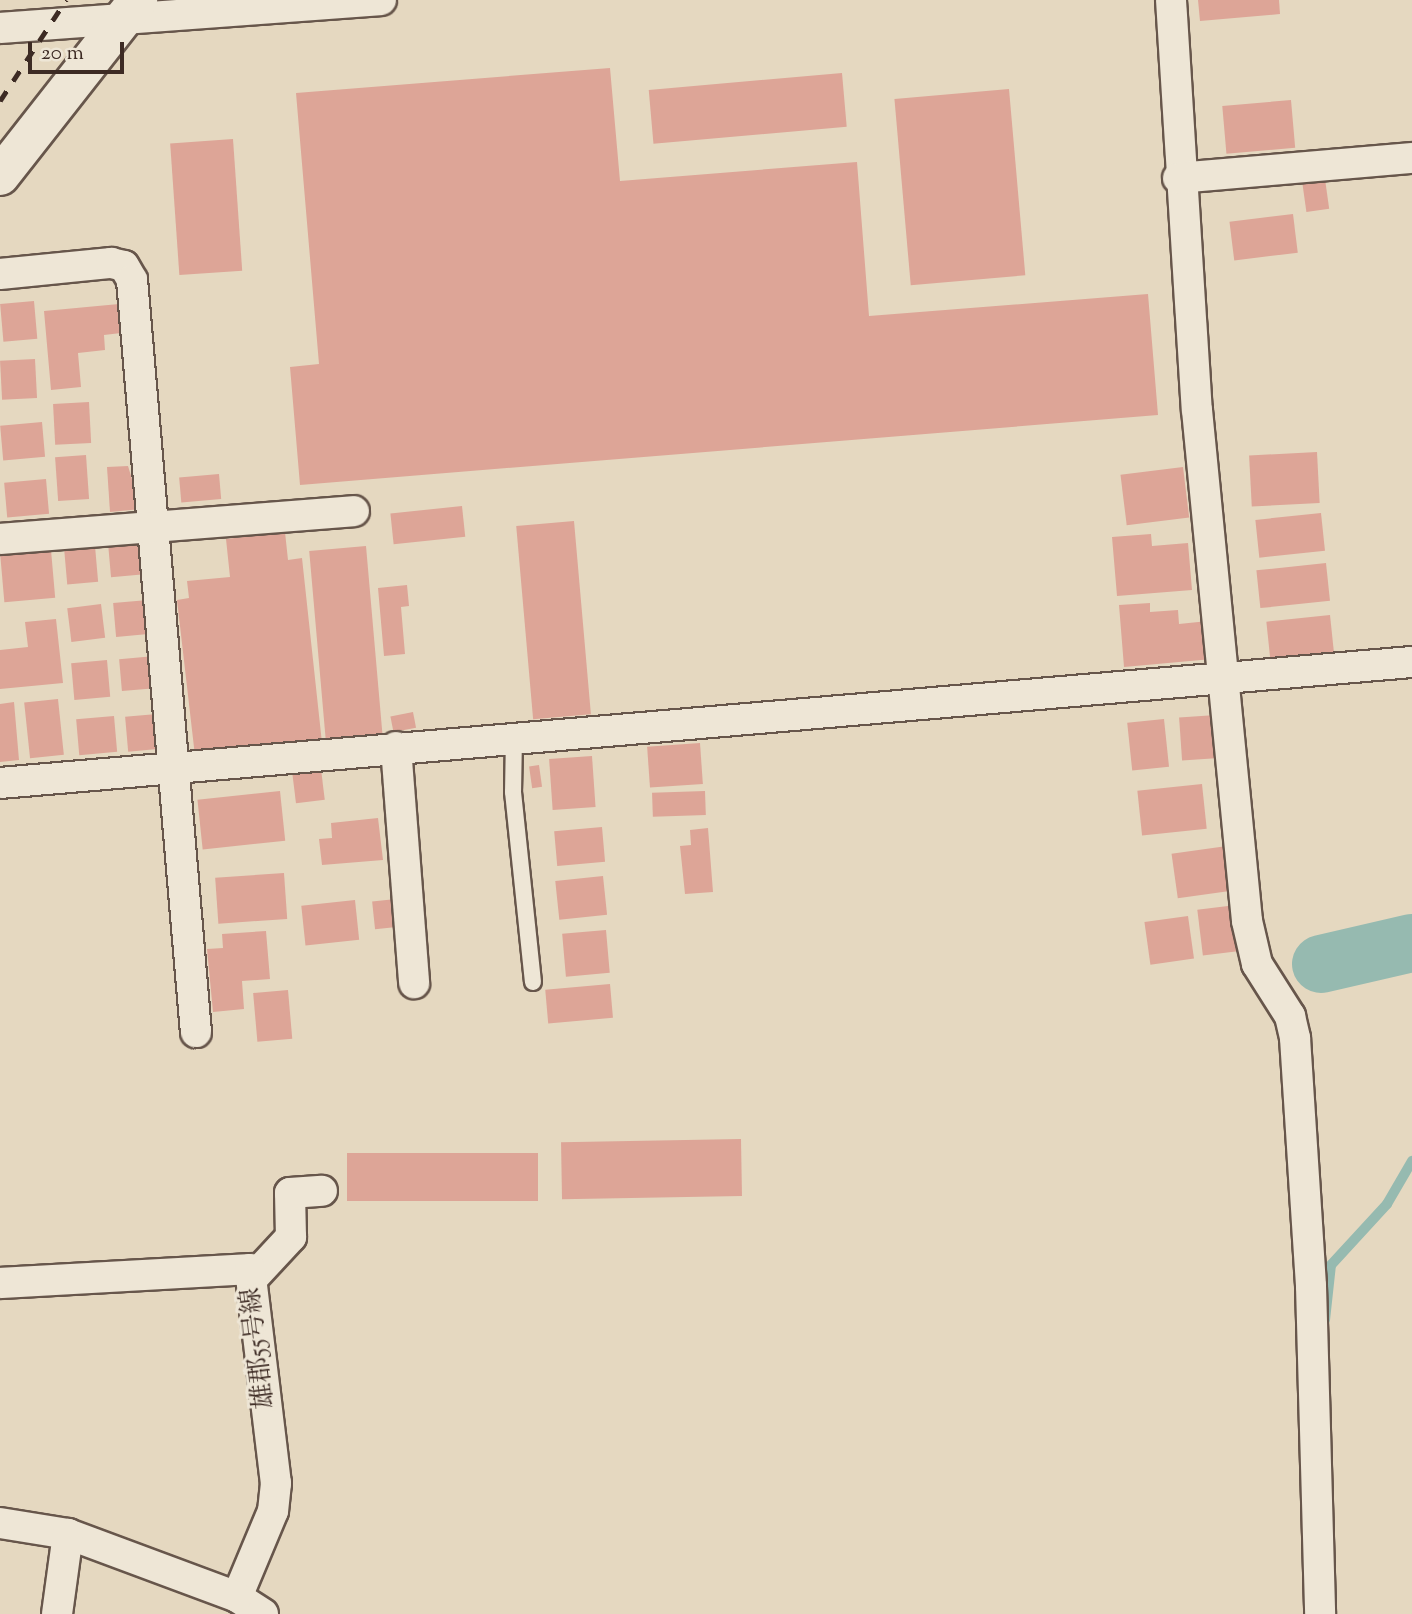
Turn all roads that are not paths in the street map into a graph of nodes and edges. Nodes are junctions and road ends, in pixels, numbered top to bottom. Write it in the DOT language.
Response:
graph roads {
  1 [pos="381,0"];
  2 [pos="1171,0"];
  3 [pos="132,7"];
  4 [pos="0,28"];
  5 [pos="1412,158"];
  6 [pos="0,176"];
  7 [pos="1178,178"];
  8 [pos="0,274"];
  9 [pos="354,511"];
  10 [pos="153,526"];
  11 [pos="0,539"];
  12 [pos="1412,662"];
  13 [pos="1227,678"];
  14 [pos="514,736"];
  15 [pos="396,747"];
  16 [pos="174,771"];
  17 [pos="0,783"];
  18 [pos="533,982"];
  19 [pos="414,984"];
  20 [pos="196,1032"];
  21 [pos="322,1191"];
  22 [pos="251,1280"];
  23 [pos="0,1283"];
  24 [pos="0,1523"];
  25 [pos="68,1534"];
  26 [pos="237,1597"];
  27 [pos="57,1614"];
  28 [pos="263,1614"];
  29 [pos="1320,1614"];
  1 -- 3 [label="street"];
  2 -- 7 [label="street"];
  3 -- 4 [label="street"];
  3 -- 6 [label="main road"];
  5 -- 7 [label="street"];
  7 -- 13 [label="street"];
  8 -- 10 [label="street"];
  9 -- 10 [label="street"];
  10 -- 11 [label="street"];
  10 -- 16 [label="street"];
  12 -- 13 [label="street"];
  13 -- 14 [label="street"];
  13 -- 29 [label="street"];
  14 -- 15 [label="street"];
  14 -- 18 [label="lane"];
  15 -- 16 [label="street"];
  15 -- 19 [label="street"];
  16 -- 17 [label="street"];
  16 -- 20 [label="street"];
  21 -- 22 [label="street"];
  22 -- 23 [label="street, 雄郡55号線"];
  22 -- 26 [label="street, 雄郡55号線"];
  24 -- 25 [label="street"];
  25 -- 26 [label="street"];
  25 -- 27 [label="street"];
  26 -- 28 [label="street"];
}
